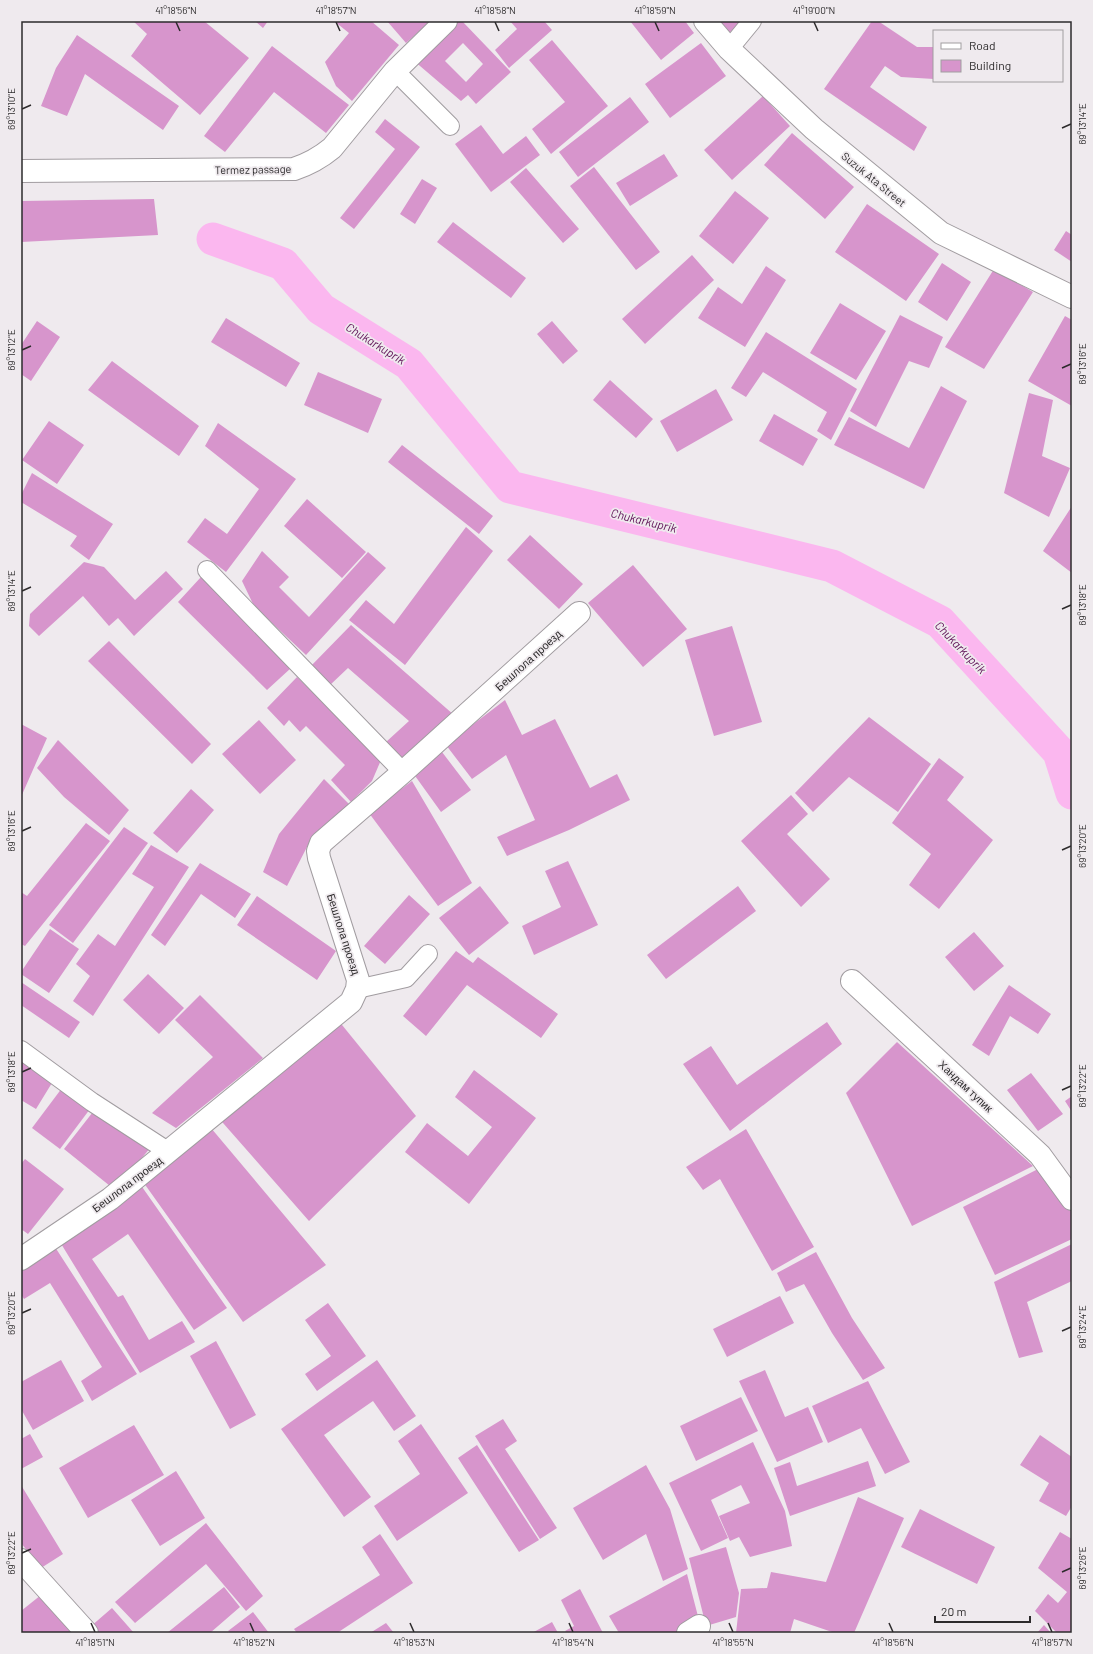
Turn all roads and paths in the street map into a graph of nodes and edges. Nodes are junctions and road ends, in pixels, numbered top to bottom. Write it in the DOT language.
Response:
graph roads {
  1 [pos="446,21"];
  2 [pos="705,21"];
  3 [pos="752,21"];
  4 [pos="729,49"];
  5 [pos="395,71"];
  6 [pos="450,126"];
  7 [pos="21,171"];
  8 [pos="1072,297"];
  9 [pos="207,570"];
  10 [pos="580,613"];
  11 [pos="403,772"];
  12 [pos="428,954"];
  13 [pos="852,981"];
  14 [pos="357,989"];
  15 [pos="21,1050"];
  16 [pos="169,1152"];
  17 [pos="1072,1199"];
  18 [pos="21,1259"];
  19 [pos="21,1560"];
  20 [pos="87,1633"];
  1 -- 5 [label="street, Termez passage"];
  2 -- 4 [label="street, Suzuk Ata Street"];
  3 -- 4 [label="lane"];
  4 -- 8 [label="street, Suzuk Ata Street"];
  5 -- 6 [label="lane"];
  5 -- 7 [label="street, Termez passage"];
  9 -- 11 [label="lane"];
  10 -- 11 [label="street, Бешлола проезд"];
  11 -- 14 [label="street, Бешлола проезд"];
  12 -- 14 [label="lane"];
  13 -- 17 [label="street, Хандам тупик"];
  14 -- 16 [label="street, Бешлола проезд"];
  15 -- 16 [label="lane"];
  16 -- 18 [label="street, Бешлола проезд"];
  19 -- 20 [label="street"];
}
